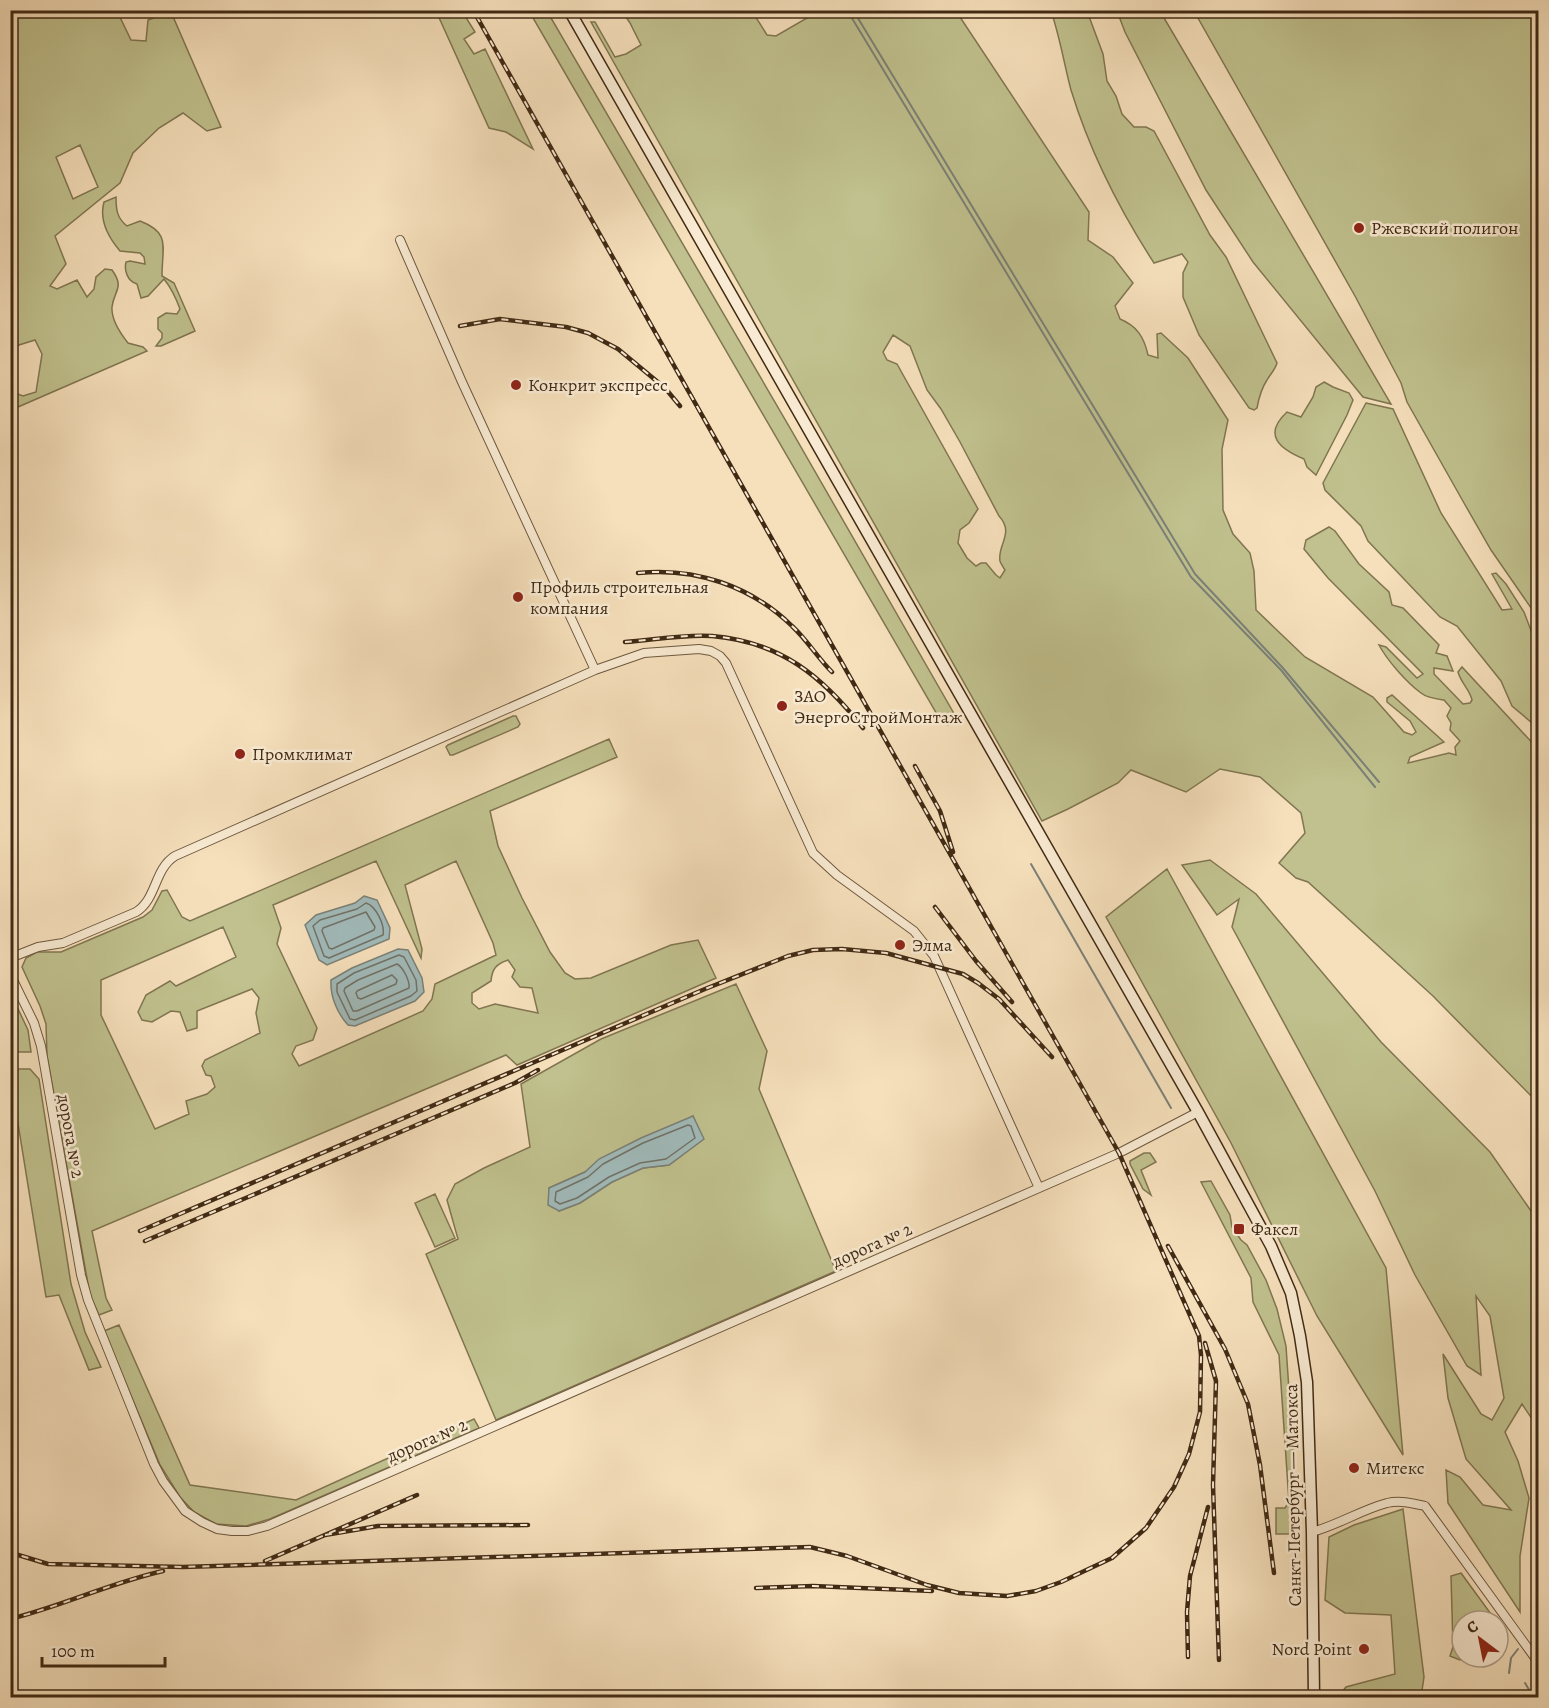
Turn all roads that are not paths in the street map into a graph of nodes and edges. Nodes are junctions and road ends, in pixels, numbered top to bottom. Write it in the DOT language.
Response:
graph roads {
  1 [pos="569,10"];
  2 [pos="400,240"];
  3 [pos="595,670"];
  4 [pos="10,958"];
  5 [pos="10,974"];
  6 [pos="1198,1112"];
  7 [pos="1039,1188"];
  8 [pos="1312,1532"];
  9 [pos="1539,1662"];
  10 [pos="1314,1698"];
  1 -- 6 [label="main road, Санкт-Петербург — Матокса"];
  2 -- 3 [label="street"];
  3 -- 4 [label="street"];
  3 -- 7 [label="street"];
  5 -- 7 [label="street, дорога № 2"];
  6 -- 7 [label="street, дорога № 2"];
  6 -- 8 [label="main road, Санкт-Петербург — Матокса"];
  8 -- 9 [label="street"];
  8 -- 10 [label="main road, Санкт-Петербург — Матокса"];
}
